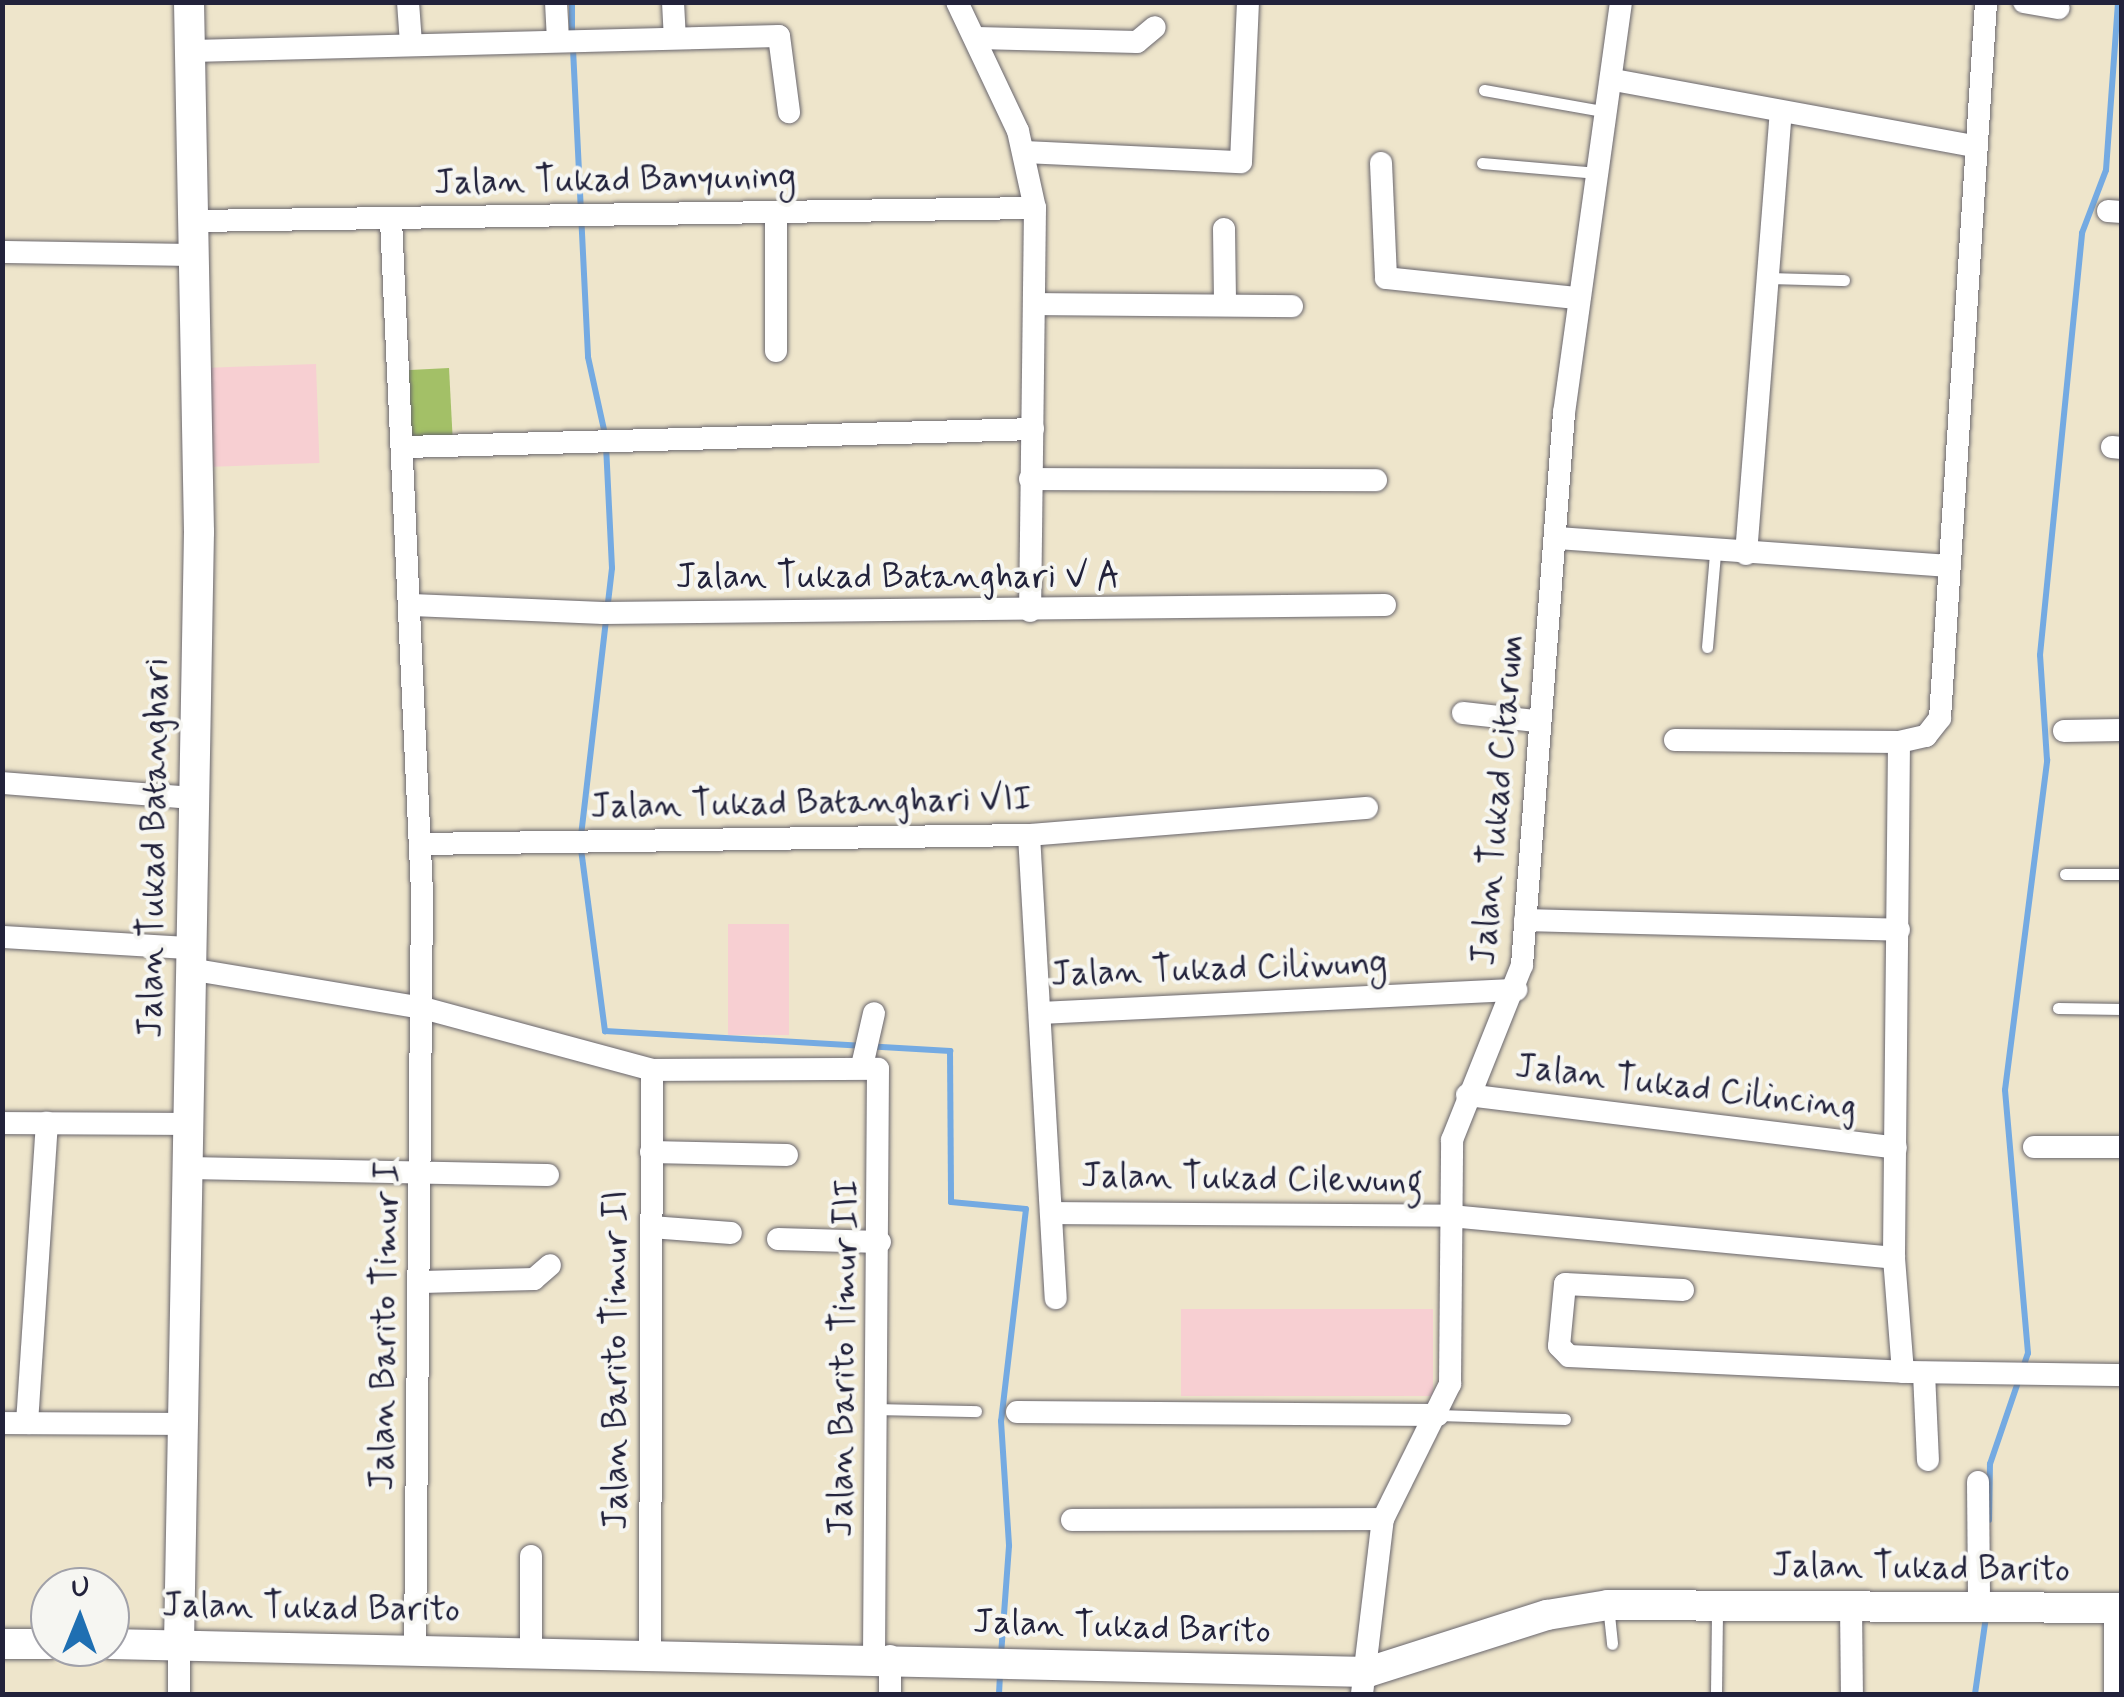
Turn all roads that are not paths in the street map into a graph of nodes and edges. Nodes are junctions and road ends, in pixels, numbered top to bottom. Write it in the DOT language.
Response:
graph roads {
  1 [pos="408,2"];
  2 [pos="556,2"];
  3 [pos="673,2"];
  4 [pos="957,2"];
  5 [pos="1248,2"];
  6 [pos="1621,2"];
  7 [pos="1986,2"];
  8 [pos="2024,2"];
  9 [pos="194,6"];
  10 [pos="2058,8"];
  11 [pos="1155,27"];
  12 [pos="674,38"];
  13 [pos="977,38"];
  14 [pos="574,40"];
  15 [pos="411,44"];
  16 [pos="192,51"];
  17 [pos="1614,80"];
  18 [pos="1484,90"];
  19 [pos="789,112"];
  20 [pos="1780,112"];
  21 [pos="1610,113"];
  22 [pos="1972,146"];
  23 [pos="1024,152"];
  24 [pos="1381,163"];
  25 [pos="1482,163"];
  26 [pos="1602,174"];
  27 [pos="1035,208"];
  28 [pos="776,212"];
  29 [pos="391,220"];
  30 [pos="196,221"];
  31 [pos="1224,229"];
  32 [pos="2,252"];
  33 [pos="196,255"];
  34 [pos="1765,278"];
  35 [pos="1844,280"];
  36 [pos="1577,298"];
  37 [pos="1038,304"];
  38 [pos="1225,304"];
  39 [pos="1292,306"];
  40 [pos="776,352"];
  41 [pos="1033,429"];
  42 [pos="406,447"];
  43 [pos="1030,479"];
  44 [pos="1376,480"];
  45 [pos="1558,538"];
  46 [pos="1715,553"];
  47 [pos="1746,554"];
  48 [pos="1949,566"];
  49 [pos="412,605"];
  50 [pos="1385,605"];
  51 [pos="1030,611"];
  52 [pos="1708,647"];
  53 [pos="1463,713"];
  54 [pos="1535,721"];
  55 [pos="2122,730"];
  56 [pos="2064,731"];
  57 [pos="1675,740"];
  58 [pos="1899,742"];
  59 [pos="2,783"];
  60 [pos="194,798"];
  61 [pos="1367,808"];
  62 [pos="1029,835"];
  63 [pos="420,844"];
  64 [pos="2064,874"];
  65 [pos="2122,874"];
  66 [pos="1525,920"];
  67 [pos="1899,930"];
  68 [pos="2,937"];
  69 [pos="189,958"];
  70 [pos="1516,990"];
  71 [pos="424,1008"];
  72 [pos="2058,1008"];
  73 [pos="2122,1008"];
  74 [pos="1041,1014"];
  75 [pos="652,1070"];
  76 [pos="1467,1096"];
  77 [pos="2,1123"];
  78 [pos="47,1123"];
  79 [pos="186,1124"];
  80 [pos="2034,1147"];
  81 [pos="2122,1147"];
  82 [pos="1896,1148"];
  83 [pos="651,1152"];
  84 [pos="787,1155"];
  85 [pos="187,1168"];
  86 [pos="424,1172"];
  87 [pos="548,1175"];
  88 [pos="1052,1213"];
  89 [pos="1451,1216"];
  90 [pos="651,1227"];
  91 [pos="731,1233"];
  92 [pos="778,1239"];
  93 [pos="880,1242"];
  94 [pos="1894,1258"];
  95 [pos="550,1265"];
  96 [pos="422,1282"];
  97 [pos="1683,1290"];
  98 [pos="1056,1298"];
  99 [pos="1914,1373"];
  100 [pos="2122,1375"];
  101 [pos="879,1409"];
  102 [pos="976,1412"];
  103 [pos="1016,1412"];
  104 [pos="1438,1415"];
  105 [pos="1565,1419"];
  106 [pos="2,1423"];
  107 [pos="27,1423"];
  108 [pos="182,1424"];
  109 [pos="1928,1460"];
  110 [pos="1978,1482"];
  111 [pos="1382,1519"];
  112 [pos="1072,1520"];
  113 [pos="530,1556"];
  114 [pos="1717,1604"];
  115 [pos="1851,1604"];
  116 [pos="1989,1604"];
  117 [pos="1608,1605"];
  118 [pos="2118,1608"];
  119 [pos="2,1644"];
  120 [pos="30,1644"];
  121 [pos="130,1644"];
  122 [pos="179,1644"];
  123 [pos="1612,1644"];
  124 [pos="414,1646"];
  125 [pos="531,1648"];
  126 [pos="650,1651"];
  127 [pos="882,1656"];
  128 [pos="1365,1683"];
  129 [pos="179,1694"];
  130 [pos="890,1694"];
  131 [pos="1716,1694"];
  132 [pos="1852,1694"];
  133 [pos="2115,1694"];
  1 -- 15 [label="street"];
  2 -- 14 [label="street"];
  3 -- 12 [label="street"];
  4 -- 13 [label="street"];
  5 -- 23 [label="street"];
  6 -- 17 [label="street, Jalan Tukad Citarum"];
  7 -- 22 [label="street"];
  8 -- 10 [label="street"];
  9 -- 16 [label="street, Jalan Tukad Batanghari"];
  11 -- 13 [label="street"];
  12 -- 14 [label="street"];
  12 -- 19 [label="street"];
  13 -- 23 [label="street"];
  14 -- 15 [label="street"];
  15 -- 16 [label="street"];
  16 -- 30 [label="street, Jalan Tukad Batanghari"];
  17 -- 20 [label="street"];
  17 -- 21 [label="street, Jalan Tukad Citarum"];
  18 -- 21 [label="lane"];
  20 -- 22 [label="street"];
  20 -- 34 [label="street"];
  21 -- 26 [label="street, Jalan Tukad Citarum"];
  22 -- 48 [label="street"];
  23 -- 27 [label="street"];
  24 -- 36 [label="street"];
  25 -- 26 [label="lane"];
  26 -- 36 [label="street, Jalan Tukad Citarum"];
  27 -- 28 [label="street, Jalan Tukad Banyuning"];
  27 -- 37 [label="street"];
  28 -- 29 [label="street, Jalan Tukad Banyuning"];
  28 -- 40 [label="street"];
  29 -- 30 [label="street, Jalan Tukad Banyuning"];
  29 -- 42 [label="street"];
  30 -- 33 [label="street, Jalan Tukad Batanghari"];
  31 -- 38 [label="street"];
  32 -- 33 [label="street"];
  33 -- 60 [label="street, Jalan Tukad Batanghari"];
  34 -- 35 [label="lane"];
  34 -- 47 [label="street"];
  36 -- 45 [label="street, Jalan Tukad Citarum"];
  37 -- 38 [label="street"];
  37 -- 41 [label="street"];
  38 -- 39 [label="street"];
  41 -- 42 [label="street"];
  41 -- 43 [label="street"];
  42 -- 49 [label="street"];
  43 -- 44 [label="street"];
  43 -- 51 [label="street"];
  45 -- 46 [label="street"];
  45 -- 54 [label="street, Jalan Tukad Citarum"];
  46 -- 47 [label="street"];
  46 -- 52 [label="lane"];
  47 -- 48 [label="street"];
  48 -- 58 [label="street"];
  49 -- 51 [label="street, Jalan Tukad Batanghari V A"];
  49 -- 63 [label="street"];
  50 -- 51 [label="street, Jalan Tukad Batanghari V A"];
  53 -- 54 [label="street"];
  54 -- 66 [label="street, Jalan Tukad Citarum"];
  55 -- 56 [label="street"];
  57 -- 58 [label="street"];
  58 -- 67 [label="street"];
  59 -- 60 [label="street"];
  60 -- 69 [label="street, Jalan Tukad Batanghari"];
  61 -- 62 [label="street, Jalan Tukad Batanghari VII"];
  62 -- 63 [label="street, Jalan Tukad Batanghari VII"];
  62 -- 74 [label="street, Jalan Tukad Ciliwung"];
  63 -- 71 [label="street"];
  64 -- 65 [label="lane"];
  66 -- 67 [label="street"];
  66 -- 70 [label="street, Jalan Tukad Citarum"];
  67 -- 82 [label="street"];
  68 -- 69 [label="street"];
  69 -- 71 [label="street"];
  69 -- 79 [label="street, Jalan Tukad Batanghari"];
  70 -- 74 [label="street, Jalan Tukad Ciliwung"];
  70 -- 76 [label="street, Jalan Tukad Citarum"];
  71 -- 75 [label="street"];
  71 -- 86 [label="street, Jalan Barito Timur I"];
  72 -- 73 [label="lane"];
  74 -- 88 [label="street"];
  75 -- 83 [label="street, Jalan Barito Timur II"];
  75 -- 93 [label="street, Jalan Barito Timur III"];
  76 -- 82 [label="street, Jalan Tukad Cilincing"];
  76 -- 89 [label="street, Jalan Tukad Citarum"];
  77 -- 78 [label="street"];
  78 -- 79 [label="street"];
  78 -- 107 [label="street"];
  79 -- 85 [label="street, Jalan Tukad Batanghari"];
  80 -- 81 [label="street"];
  82 -- 94 [label="street"];
  83 -- 84 [label="street"];
  83 -- 90 [label="street, Jalan Barito Timur II"];
  85 -- 86 [label="street"];
  85 -- 108 [label="street, Jalan Tukad Batanghari"];
  86 -- 87 [label="street"];
  86 -- 96 [label="street, Jalan Barito Timur I"];
  88 -- 89 [label="street, Jalan Tukad Cilewung"];
  88 -- 98 [label="street"];
  89 -- 94 [label="street, Jalan Tukad Cilewung"];
  89 -- 104 [label="street, Jalan Tukad Citarum"];
  90 -- 91 [label="street"];
  90 -- 126 [label="street, Jalan Barito Timur II"];
  92 -- 93 [label="street"];
  93 -- 101 [label="street, Jalan Barito Timur III"];
  94 -- 99 [label="street"];
  95 -- 96 [label="street"];
  96 -- 124 [label="street, Jalan Barito Timur I"];
  97 -- 99 [label="street"];
  99 -- 100 [label="street"];
  99 -- 109 [label="street"];
  101 -- 102 [label="lane"];
  101 -- 127 [label="street, Jalan Barito Timur III"];
  103 -- 104 [label="street"];
  104 -- 105 [label="lane"];
  104 -- 111 [label="street, Jalan Tukad Citarum"];
  106 -- 107 [label="street"];
  107 -- 108 [label="street"];
  108 -- 122 [label="street, Jalan Tukad Batanghari"];
  110 -- 116 [label="street"];
  111 -- 112 [label="street"];
  111 -- 128 [label="street, Jalan Tukad Citarum"];
  113 -- 125 [label="street"];
  114 -- 115 [label="street, Jalan Tukad Barito"];
  114 -- 117 [label="street, Jalan Tukad Barito"];
  114 -- 131 [label="lane"];
  115 -- 116 [label="street, Jalan Tukad Barito"];
  115 -- 132 [label="street"];
  116 -- 118 [label="street, Jalan Tukad Barito"];
  117 -- 123 [label="lane"];
  117 -- 128 [label="street, Jalan Tukad Barito"];
  118 -- 133 [label="street"];
  119 -- 120 [label="street"];
  121 -- 122 [label="street, Jalan Tukad Barito"];
  122 -- 124 [label="street, Jalan Tukad Barito"];
  122 -- 129 [label="street, Jalan Tukad Batanghari"];
  124 -- 125 [label="street, Jalan Tukad Barito"];
  125 -- 126 [label="street, Jalan Tukad Barito"];
  126 -- 127 [label="street, Jalan Tukad Barito"];
  127 -- 128 [label="street, Jalan Tukad Barito"];
  127 -- 130 [label="street, Jalan Barito Timur III"];
}
